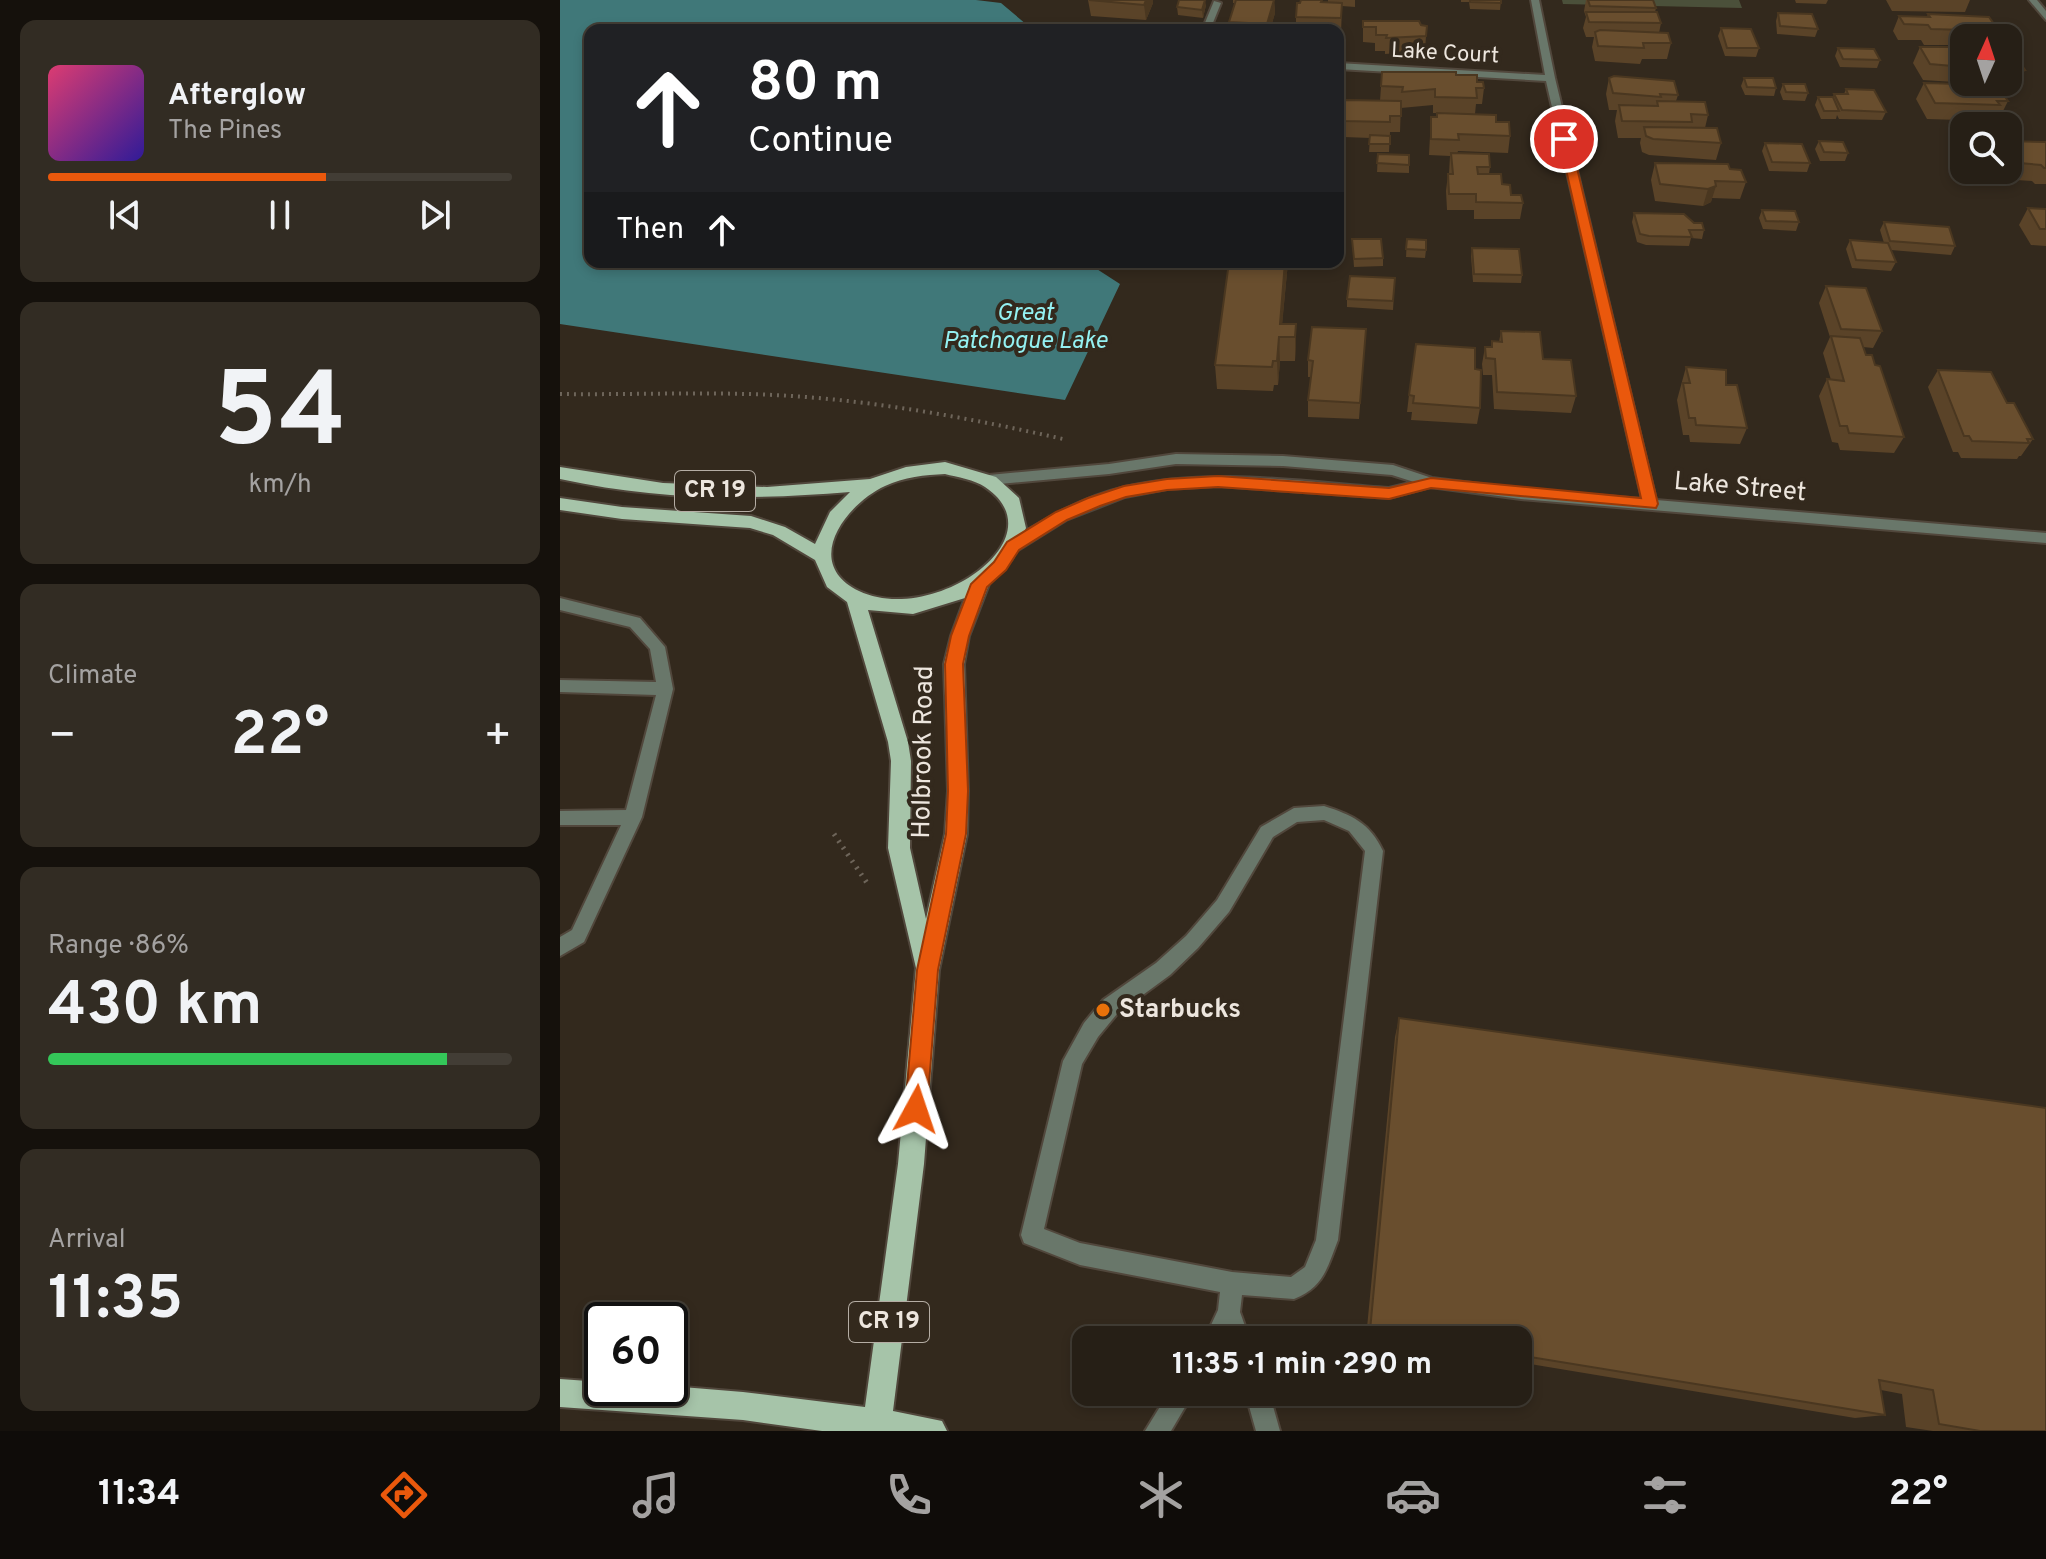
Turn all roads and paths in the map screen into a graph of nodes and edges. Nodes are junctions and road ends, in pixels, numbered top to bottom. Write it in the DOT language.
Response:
graph roads {
  1 [pos="1535,0"];
  2 [pos="2033,0"];
  3 [pos="1217,3"];
  4 [pos="2046,17"];
  5 [pos="1208,24"];
  6 [pos="1344,66"];
  7 [pos="1550,78"];
  8 [pos="560,394"];
  9 [pos="1064,439"];
  10 [pos="560,473"];
  11 [pos="989,480"];
  12 [pos="1431,483"];
  13 [pos="871,485"];
  14 [pos="560,504"];
  15 [pos="1650,504"];
  16 [pos="2046,538"];
  17 [pos="1013,546"];
  18 [pos="821,555"];
  19 [pos="980,584"];
  20 [pos="856,599"];
  21 [pos="560,604"];
  22 [pos="560,686"];
  23 [pos="665,689"];
  24 [pos="633,817"];
  25 [pos="560,818"];
  26 [pos="560,947"];
  27 [pos="927,970"];
  28 [pos="1232,1283"];
  29 [pos="1229,1312"];
  30 [pos="1222,1326"];
  31 [pos="1234,1326"];
  32 [pos="560,1393"];
  33 [pos="1173,1406"];
  34 [pos="1261,1406"];
  35 [pos="877,1424"];
  36 [pos="932,1431"];
  37 [pos="1157,1431"];
  38 [pos="1268,1431"];
  1 -- 7 [label="street"];
  2 -- 4 [label="street"];
  3 -- 5 [label="street"];
  6 -- 7 [label="street, Lake Court"];
  7 -- 15 [label="street"];
  8 -- 9 [label="path"];
  10 -- 13 [label="main road, CR 19"];
  11 -- 12 [label="street"];
  11 -- 13 [label="main road, CR 19"];
  11 -- 17 [label="main road"];
  12 -- 15 [label="street, Lake Street"];
  12 -- 17 [label="street"];
  13 -- 18 [label="main road, CR 19"];
  14 -- 18 [label="main road, CR 19"];
  15 -- 16 [label="street, Lake Street"];
  17 -- 19 [label="main road, Holbrook Road / CR 19"];
  18 -- 20 [label="main road, CR 19"];
  19 -- 20 [label="main road, Holbrook Road / CR 19"];
  19 -- 27 [label="main road, Holbrook Road / CR 19"];
  20 -- 27 [label="main road, Holbrook Road / CR 19"];
  21 -- 23 [label="street"];
  22 -- 23 [label="street"];
  23 -- 24 [label="street"];
  24 -- 25 [label="street"];
  24 -- 26 [label="street"];
  27 -- 35 [label="main road, Holbrook Road / CR 19"];
  28 -- 28 [label="street"];
  28 -- 29 [label="street"];
  29 -- 30 [label="street"];
  29 -- 31 [label="street"];
  32 -- 35 [label="main road"];
  33 -- 37 [label="street"];
  34 -- 38 [label="street"];
  35 -- 36 [label="main road"];
}
